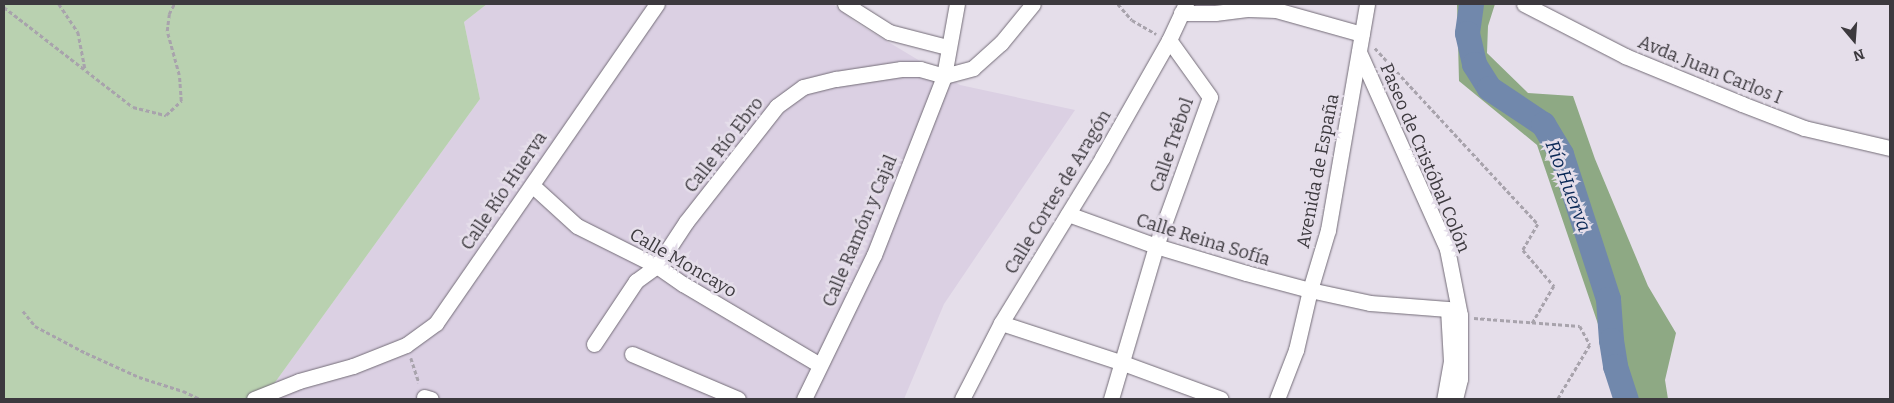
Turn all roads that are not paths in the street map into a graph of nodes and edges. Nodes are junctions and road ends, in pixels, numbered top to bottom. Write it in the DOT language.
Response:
graph roads {
  1 [pos="657,4"];
  2 [pos="846,4"];
  3 [pos="957,4"];
  4 [pos="1033,4"];
  5 [pos="1367,4"];
  6 [pos="1524,4"];
  7 [pos="1183,8"];
  8 [pos="1362,34"];
  9 [pos="1169,40"];
  10 [pos="947,47"];
  11 [pos="1359,52"];
  12 [pos="944,76"];
  13 [pos="1890,148"];
  14 [pos="533,186"];
  15 [pos="1068,214"];
  16 [pos="1156,246"];
  17 [pos="657,266"];
  18 [pos="1310,290"];
  19 [pos="1454,312"];
  20 [pos="1002,323"];
  21 [pos="594,344"];
  22 [pos="632,354"];
  23 [pos="1123,363"];
  24 [pos="820,365"];
  25 [pos="254,399"];
  26 [pos="738,399"];
  27 [pos="804,399"];
  28 [pos="962,399"];
  29 [pos="1111,399"];
  30 [pos="1221,399"];
  31 [pos="1277,399"];
  32 [pos="1444,399"];
  33 [pos="1455,399"];
  1 -- 14 [label="street, Calle Río Huerva"];
  2 -- 10 [label="street"];
  3 -- 10 [label="street, Calle Ramón y Cajal"];
  4 -- 12 [label="street"];
  5 -- 8 [label="street, Avenida de España"];
  6 -- 13 [label="street, Avda. Juan Carlos I"];
  7 -- 8 [label="street"];
  7 -- 9 [label="street, Calle Cortes de Aragón"];
  8 -- 11 [label="street, Avenida de España"];
  9 -- 15 [label="street, Calle Cortes de Aragón"];
  9 -- 16 [label="street, Calle Trébol"];
  10 -- 12 [label="street, Calle Ramón y Cajal"];
  11 -- 18 [label="street, Avenida de España"];
  11 -- 19 [label="street, Paseo de Cristóbal Colón"];
  12 -- 17 [label="street, Calle Río Ebro"];
  12 -- 24 [label="street, Calle Ramón y Cajal"];
  14 -- 17 [label="street, Calle Moncayo"];
  14 -- 25 [label="street, Calle Río Huerva"];
  15 -- 16 [label="street, Calle Reina Sofía"];
  15 -- 20 [label="street, Calle Cortes de Aragón"];
  16 -- 18 [label="street, Calle Reina Sofía"];
  16 -- 23 [label="street"];
  17 -- 21 [label="street, Calle Río Ebro"];
  17 -- 24 [label="street, Calle Moncayo"];
  18 -- 19 [label="street, Calle Reina Sofía"];
  18 -- 31 [label="street, Avenida de España"];
  19 -- 32 [label="street, Paseo de Cristóbal Colón"];
  19 -- 33 [label="street, Paseo de Cristóbal Colón"];
  20 -- 23 [label="street"];
  20 -- 28 [label="street, Calle Cortes de Aragón"];
  22 -- 26 [label="street"];
  23 -- 29 [label="street"];
  23 -- 30 [label="street"];
  24 -- 27 [label="street, Calle Ramón y Cajal"];
}
